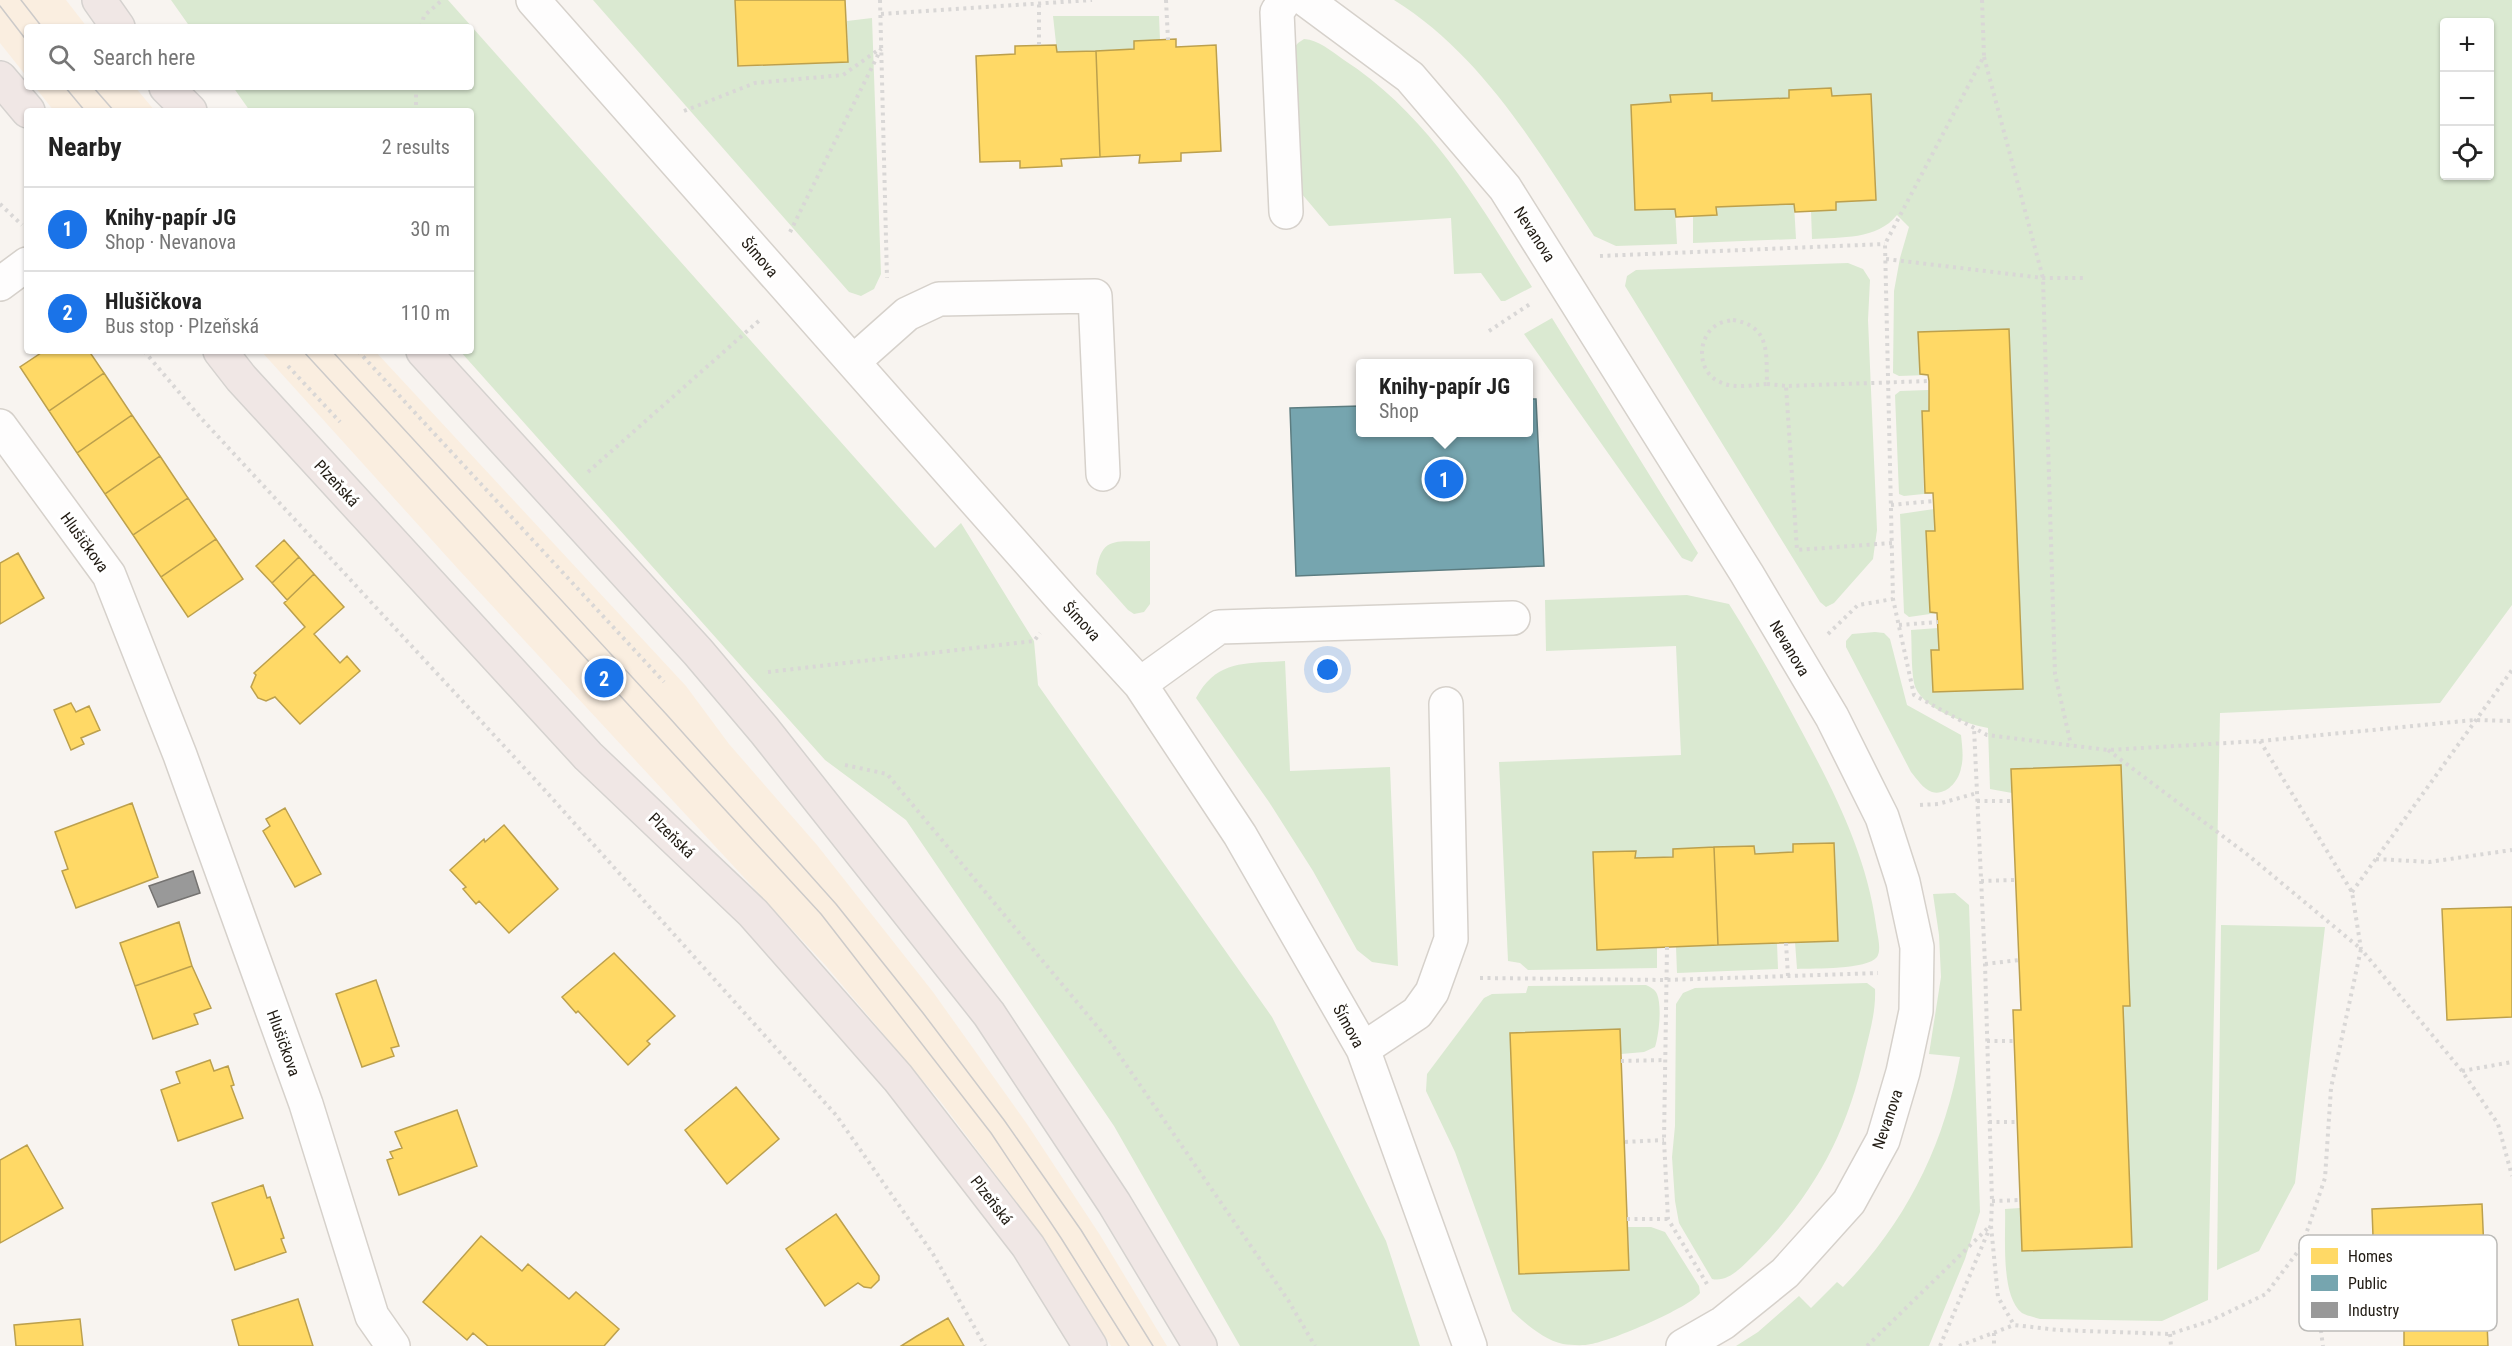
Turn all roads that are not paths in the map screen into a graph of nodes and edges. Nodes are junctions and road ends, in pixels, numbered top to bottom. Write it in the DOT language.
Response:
graph roads {
  1 [pos="99,0"];
  2 [pos="533,0"];
  3 [pos="1285,0"];
  4 [pos="1306,0"];
  5 [pos="116,24"];
  6 [pos="0,78"];
  7 [pos="169,90"];
  8 [pos="25,108"];
  9 [pos="187,108"];
  10 [pos="1286,212"];
  11 [pos="24,266"];
  12 [pos="0,284"];
  13 [pos="222,354"];
  14 [pos="426,354"];
  15 [pos="853,362"];
  16 [pos="0,426"];
  17 [pos="1103,474"];
  18 [pos="1513,618"];
  19 [pos="1140,684"];
  20 [pos="1446,704"];
  21 [pos="1363,1049"];
  22 [pos="393,1346"];
  23 [pos="1090,1346"];
  24 [pos="1200,1346"];
  25 [pos="1470,1346"];
  26 [pos="1683,1346"];
  1 -- 5 [label="main road"];
  2 -- 15 [label="street, Šímova"];
  3 -- 10 [label="street"];
  4 -- 26 [label="street, Nevanova"];
  6 -- 8 [label="main road"];
  7 -- 9 [label="main road"];
  11 -- 12 [label="street"];
  13 -- 23 [label="main road, Plzeňská"];
  14 -- 24 [label="main road"];
  15 -- 17 [label="street"];
  15 -- 19 [label="street, Šímova"];
  16 -- 22 [label="street, Hlušičkova"];
  18 -- 19 [label="street"];
  19 -- 21 [label="street, Šímova"];
  20 -- 21 [label="street"];
  21 -- 25 [label="street, Šímova"];
}
